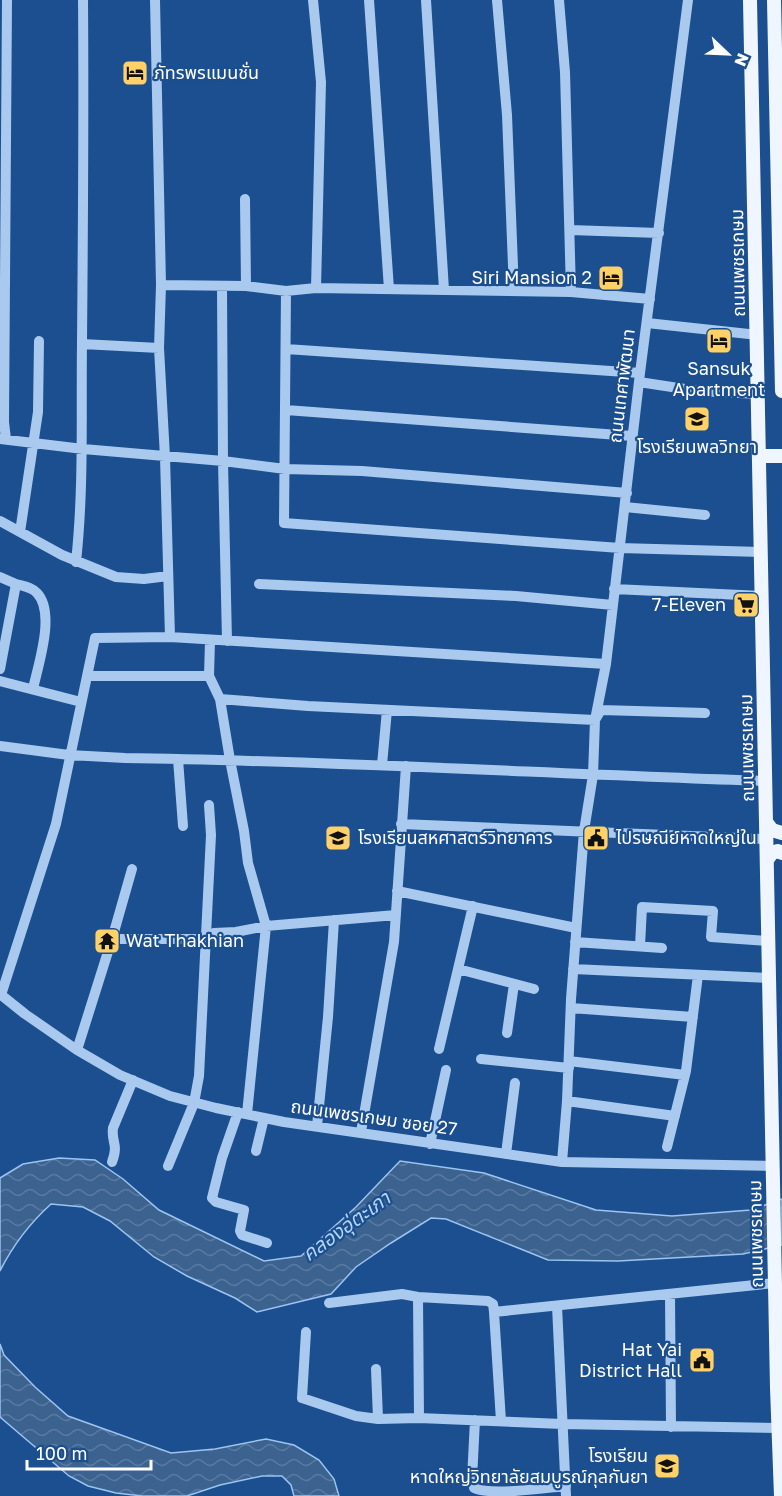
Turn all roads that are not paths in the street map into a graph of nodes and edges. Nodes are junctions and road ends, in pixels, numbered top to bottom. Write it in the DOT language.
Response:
graph roads {
  1 [pos="7,0"];
  2 [pos="83,0"];
  3 [pos="155,0"];
  4 [pos="313,0"];
  5 [pos="369,0"];
  6 [pos="426,0"];
  7 [pos="497,0"];
  8 [pos="559,0"];
  9 [pos="688,0"];
  10 [pos="750,0"];
  11 [pos="774,0"];
  12 [pos="245,199"];
  13 [pos="570,230"];
  14 [pos="659,233"];
  15 [pos="756,251"];
  16 [pos="779,251"];
  17 [pos="161,285"];
  18 [pos="222,286"];
  19 [pos="246,286"];
  20 [pos="316,288"];
  21 [pos="389,289"];
  22 [pos="444,290"];
  23 [pos="286,291"];
  24 [pos="514,291"];
  25 [pos="571,292"];
  26 [pos="650,299"];
  27 [pos="647,323"];
  28 [pos="758,334"];
  29 [pos="39,341"];
  30 [pos="82,344"];
  31 [pos="159,348"];
  32 [pos="286,349"];
  33 [pos="639,378"];
  34 [pos="782,391"];
  35 [pos="759,394"];
  36 [pos="285,410"];
  37 [pos="632,436"];
  38 [pos="3,439"];
  39 [pos="35,444"];
  40 [pos="83,449"];
  41 [pos="760,456"];
  42 [pos="782,456"];
  43 [pos="165,457"];
  44 [pos="223,461"];
  45 [pos="285,470"];
  46 [pos="627,493"];
  47 [pos="625,507"];
  48 [pos="705,515"];
  49 [pos="0,521"];
  50 [pos="20,532"];
  51 [pos="620,548"];
  52 [pos="761,552"];
  53 [pos="76,562"];
  54 [pos="168,576"];
  55 [pos="0,577"];
  56 [pos="16,584"];
  57 [pos="259,584"];
  58 [pos="614,589"];
  59 [pos="762,596"];
  60 [pos="613,605"];
  61 [pos="170,637"];
  62 [pos="210,641"];
  63 [pos="227,641"];
  64 [pos="606,664"];
  65 [pos="0,669"];
  66 [pos="87,676"];
  67 [pos="209,676"];
  68 [pos="0,681"];
  69 [pos="33,689"];
  70 [pos="220,699"];
  71 [pos="81,702"];
  72 [pos="387,710"];
  73 [pos="705,713"];
  74 [pos="595,720"];
  75 [pos="0,746"];
  76 [pos="69,755"];
  77 [pos="178,759"];
  78 [pos="230,760"];
  79 [pos="382,765"];
  80 [pos="406,766"];
  81 [pos="593,775"];
  82 [pos="766,781"];
  83 [pos="209,805"];
  84 [pos="766,822"];
  85 [pos="401,824"];
  86 [pos="183,826"];
  87 [pos="584,831"];
  88 [pos="782,833"];
  89 [pos="766,839"];
  90 [pos="782,853"];
  91 [pos="767,860"];
  92 [pos="132,868"];
  93 [pos="397,891"];
  94 [pos="473,906"];
  95 [pos="396,915"];
  96 [pos="334,920"];
  97 [pos="266,926"];
  98 [pos="576,927"];
  99 [pos="112,939"];
  100 [pos="207,939"];
  101 [pos="769,941"];
  102 [pos="575,942"];
  103 [pos="640,946"];
  104 [pos="662,948"];
  105 [pos="458,969"];
  106 [pos="573,969"];
  107 [pos="698,975"];
  108 [pos="770,978"];
  109 [pos="514,984"];
  110 [pos="534,989"];
  111 [pos="0,994"];
  112 [pos="571,1008"];
  113 [pos="693,1017"];
  114 [pos="507,1033"];
  115 [pos="439,1049"];
  116 [pos="77,1050"];
  117 [pos="481,1059"];
  118 [pos="569,1064"];
  119 [pos="446,1070"];
  120 [pos="685,1075"];
  121 [pos="133,1080"];
  122 [pos="515,1083"];
  123 [pos="567,1101"];
  124 [pos="194,1102"];
  125 [pos="242,1113"];
  126 [pos="675,1116"];
  127 [pos="264,1118"];
  128 [pos="317,1126"];
  129 [pos="361,1132"];
  130 [pos="430,1144"];
  131 [pos="667,1147"];
  132 [pos="256,1151"];
  133 [pos="506,1154"];
  134 [pos="112,1162"];
  135 [pos="562,1162"];
  136 [pos="168,1166"];
  137 [pos="773,1170"];
  138 [pos="267,1243"];
  139 [pos="775,1283"];
  140 [pos="670,1294"];
  141 [pos="418,1297"];
  142 [pos="328,1303"];
  143 [pos="556,1305"];
  144 [pos="494,1312"];
  145 [pos="306,1332"];
  146 [pos="376,1369"];
  147 [pos="420,1418"];
  148 [pos="378,1419"];
  149 [pos="475,1420"];
  150 [pos="501,1421"];
  151 [pos="562,1424"];
  152 [pos="670,1427"];
  153 [pos="779,1428"];
  154 [pos="566,1491"];
  155 [pos="781,1496"];
  1 -- 38 [label="street"];
  2 -- 30 [label="street"];
  3 -- 17 [label="street"];
  4 -- 20 [label="street"];
  5 -- 21 [label="street"];
  6 -- 22 [label="street"];
  7 -- 24 [label="street"];
  8 -- 13 [label="street"];
  9 -- 14 [label="street, ถนนเทศาพัฒนา"];
  10 -- 15 [label="main road, ถนนเพชรเกษม"];
  11 -- 16 [label="main road"];
  12 -- 19 [label="street"];
  13 -- 14 [label="street"];
  13 -- 25 [label="street"];
  14 -- 26 [label="street, ถนนเทศาพัฒนา"];
  15 -- 16 [label="main road"];
  15 -- 28 [label="main road, ถนนเพชรเกษม"];
  16 -- 34 [label="main road"];
  17 -- 18 [label="street"];
  17 -- 31 [label="street"];
  18 -- 19 [label="street"];
  18 -- 44 [label="street"];
  19 -- 23 [label="street"];
  20 -- 21 [label="street"];
  20 -- 23 [label="street"];
  21 -- 22 [label="street"];
  22 -- 24 [label="street"];
  23 -- 32 [label="street"];
  24 -- 25 [label="street"];
  25 -- 26 [label="street"];
  26 -- 27 [label="street, ถนนเทศาพัฒนา"];
  27 -- 28 [label="street"];
  27 -- 33 [label="street, ถนนเทศาพัฒนา"];
  28 -- 35 [label="main road, ถนนเพชรเกษม"];
  29 -- 39 [label="street"];
  30 -- 31 [label="street"];
  30 -- 40 [label="street"];
  31 -- 43 [label="street"];
  32 -- 33 [label="street"];
  32 -- 36 [label="street"];
  33 -- 35 [label="street"];
  33 -- 37 [label="street, ถนนเทศาพัฒนา"];
  35 -- 41 [label="main road, ถนนเพชรเกษม"];
  36 -- 37 [label="street"];
  36 -- 45 [label="street"];
  37 -- 46 [label="street, ถนนเทศาพัฒนา"];
  38 -- 39 [label="street"];
  39 -- 40 [label="street"];
  39 -- 50 [label="street"];
  40 -- 43 [label="street"];
  40 -- 53 [label="street"];
  41 -- 42 [label="main road"];
  41 -- 52 [label="main road, ถนนเพชรเกษม"];
  43 -- 44 [label="street"];
  43 -- 54 [label="street"];
  44 -- 45 [label="street"];
  44 -- 63 [label="street"];
  45 -- 46 [label="street"];
  45 -- 51 [label="street"];
  46 -- 47 [label="street, ถนนเทศาพัฒนา"];
  47 -- 48 [label="street"];
  47 -- 51 [label="street, ถนนเทศาพัฒนา"];
  49 -- 50 [label="street"];
  50 -- 53 [label="street"];
  51 -- 52 [label="street"];
  51 -- 58 [label="street, ถนนเทศาพัฒนา"];
  52 -- 59 [label="main road, ถนนเพชรเกษม"];
  53 -- 54 [label="street"];
  54 -- 61 [label="street"];
  55 -- 56 [label="street"];
  56 -- 65 [label="street"];
  56 -- 69 [label="street"];
  57 -- 60 [label="street"];
  58 -- 59 [label="street"];
  58 -- 60 [label="street, ถนนเทศาพัฒนา"];
  59 -- 82 [label="main road, ถนนเพชรเกษม"];
  60 -- 64 [label="street, ถนนเทศาพัฒนา"];
  61 -- 62 [label="street"];
  61 -- 66 [label="street"];
  62 -- 63 [label="street"];
  62 -- 67 [label="street"];
  63 -- 64 [label="street"];
  64 -- 74 [label="street, ถนนเทศาพัฒนา"];
  66 -- 67 [label="street"];
  66 -- 71 [label="street"];
  67 -- 70 [label="street"];
  68 -- 69 [label="street"];
  69 -- 71 [label="street"];
  70 -- 72 [label="street"];
  70 -- 78 [label="street"];
  71 -- 76 [label="street"];
  72 -- 74 [label="street"];
  72 -- 79 [label="street"];
  73 -- 74 [label="street"];
  74 -- 81 [label="street, ถนนเทศาพัฒนา"];
  75 -- 76 [label="street"];
  76 -- 77 [label="street"];
  76 -- 111 [label="street"];
  77 -- 78 [label="street"];
  77 -- 86 [label="street"];
  78 -- 79 [label="street"];
  78 -- 97 [label="street"];
  79 -- 80 [label="street"];
  80 -- 81 [label="street"];
  80 -- 85 [label="street"];
  81 -- 82 [label="street"];
  81 -- 87 [label="street, ถนนเทศาพัฒนา"];
  82 -- 84 [label="main road, ถนนเพชรเกษม"];
  83 -- 100 [label="street"];
  84 -- 88 [label="main road"];
  84 -- 89 [label="main road, ถนนเพชรเกษม"];
  85 -- 87 [label="street"];
  85 -- 93 [label="street"];
  87 -- 89 [label="street"];
  87 -- 98 [label="street, ถนนเทศาพัฒนา"];
  89 -- 91 [label="main road, ถนนเพชรเกษม"];
  90 -- 91 [label="main road"];
  91 -- 101 [label="main road, ถนนเพชรเกษม"];
  92 -- 99 [label="street"];
  93 -- 94 [label="street"];
  93 -- 95 [label="street"];
  94 -- 98 [label="street"];
  94 -- 105 [label="street"];
  95 -- 96 [label="street"];
  95 -- 129 [label="street"];
  96 -- 97 [label="street"];
  96 -- 128 [label="street"];
  97 -- 100 [label="street"];
  97 -- 125 [label="street"];
  98 -- 102 [label="street, ถนนเทศาพัฒนา"];
  99 -- 100 [label="street"];
  99 -- 116 [label="street"];
  100 -- 124 [label="street"];
  101 -- 103 [label="street"];
  101 -- 108 [label="main road, ถนนเพชรเกษม"];
  102 -- 103 [label="street"];
  102 -- 106 [label="street, ถนนเทศาพัฒนา"];
  103 -- 104 [label="street"];
  105 -- 109 [label="street"];
  105 -- 115 [label="street"];
  106 -- 107 [label="street"];
  106 -- 112 [label="street, ถนนเทศาพัฒนา"];
  107 -- 108 [label="street"];
  107 -- 113 [label="street"];
  108 -- 137 [label="main road, ถนนเพชรเกษม"];
  109 -- 110 [label="street"];
  109 -- 114 [label="street"];
  111 -- 116 [label="street, ถนนเพชรเกษม ซอย 27"];
  112 -- 113 [label="street"];
  112 -- 118 [label="street, ถนนเทศาพัฒนา"];
  113 -- 120 [label="street"];
  116 -- 121 [label="street, ถนนเพชรเกษม ซอย 27"];
  117 -- 118 [label="street"];
  118 -- 120 [label="street"];
  118 -- 123 [label="street, ถนนเทศาพัฒนา"];
  119 -- 130 [label="street"];
  120 -- 126 [label="street"];
  121 -- 124 [label="street, ถนนเพชรเกษม ซอย 27"];
  121 -- 134 [label="street"];
  122 -- 133 [label="street"];
  123 -- 126 [label="street"];
  123 -- 135 [label="street, ถนนเทศาพัฒนา"];
  124 -- 125 [label="street, ถนนเพชรเกษม ซอย 27"];
  124 -- 136 [label="street"];
  125 -- 127 [label="street, ถนนเพชรเกษม ซอย 27"];
  125 -- 138 [label="street"];
  126 -- 131 [label="street"];
  127 -- 128 [label="street, ถนนเพชรเกษม ซอย 27"];
  127 -- 132 [label="street"];
  128 -- 129 [label="street, ถนนเพชรเกษม ซอย 27"];
  129 -- 130 [label="street, ถนนเพชรเกษม ซอย 27"];
  130 -- 133 [label="street, ถนนเพชรเกษม ซอย 27"];
  133 -- 135 [label="street, ถนนเพชรเกษม ซอย 27"];
  135 -- 137 [label="street, ถนนเพชรเกษม ซอย 27"];
  137 -- 139 [label="main road, ถนนเพชรเกษม"];
  139 -- 140 [label="street"];
  139 -- 153 [label="main road, ถนนเพชรเกษม"];
  140 -- 143 [label="street"];
  140 -- 152 [label="street"];
  141 -- 142 [label="street"];
  141 -- 144 [label="street"];
  141 -- 147 [label="street"];
  143 -- 144 [label="street"];
  143 -- 151 [label="street"];
  144 -- 150 [label="street"];
  145 -- 148 [label="street"];
  146 -- 148 [label="street"];
  147 -- 148 [label="street"];
  147 -- 149 [label="street"];
  149 -- 150 [label="street"];
  149 -- 154 [label="street"];
  150 -- 151 [label="street"];
  151 -- 152 [label="street"];
  151 -- 154 [label="street"];
  152 -- 153 [label="street"];
  153 -- 155 [label="main road, ถนนเพชรเกษม"];
}
